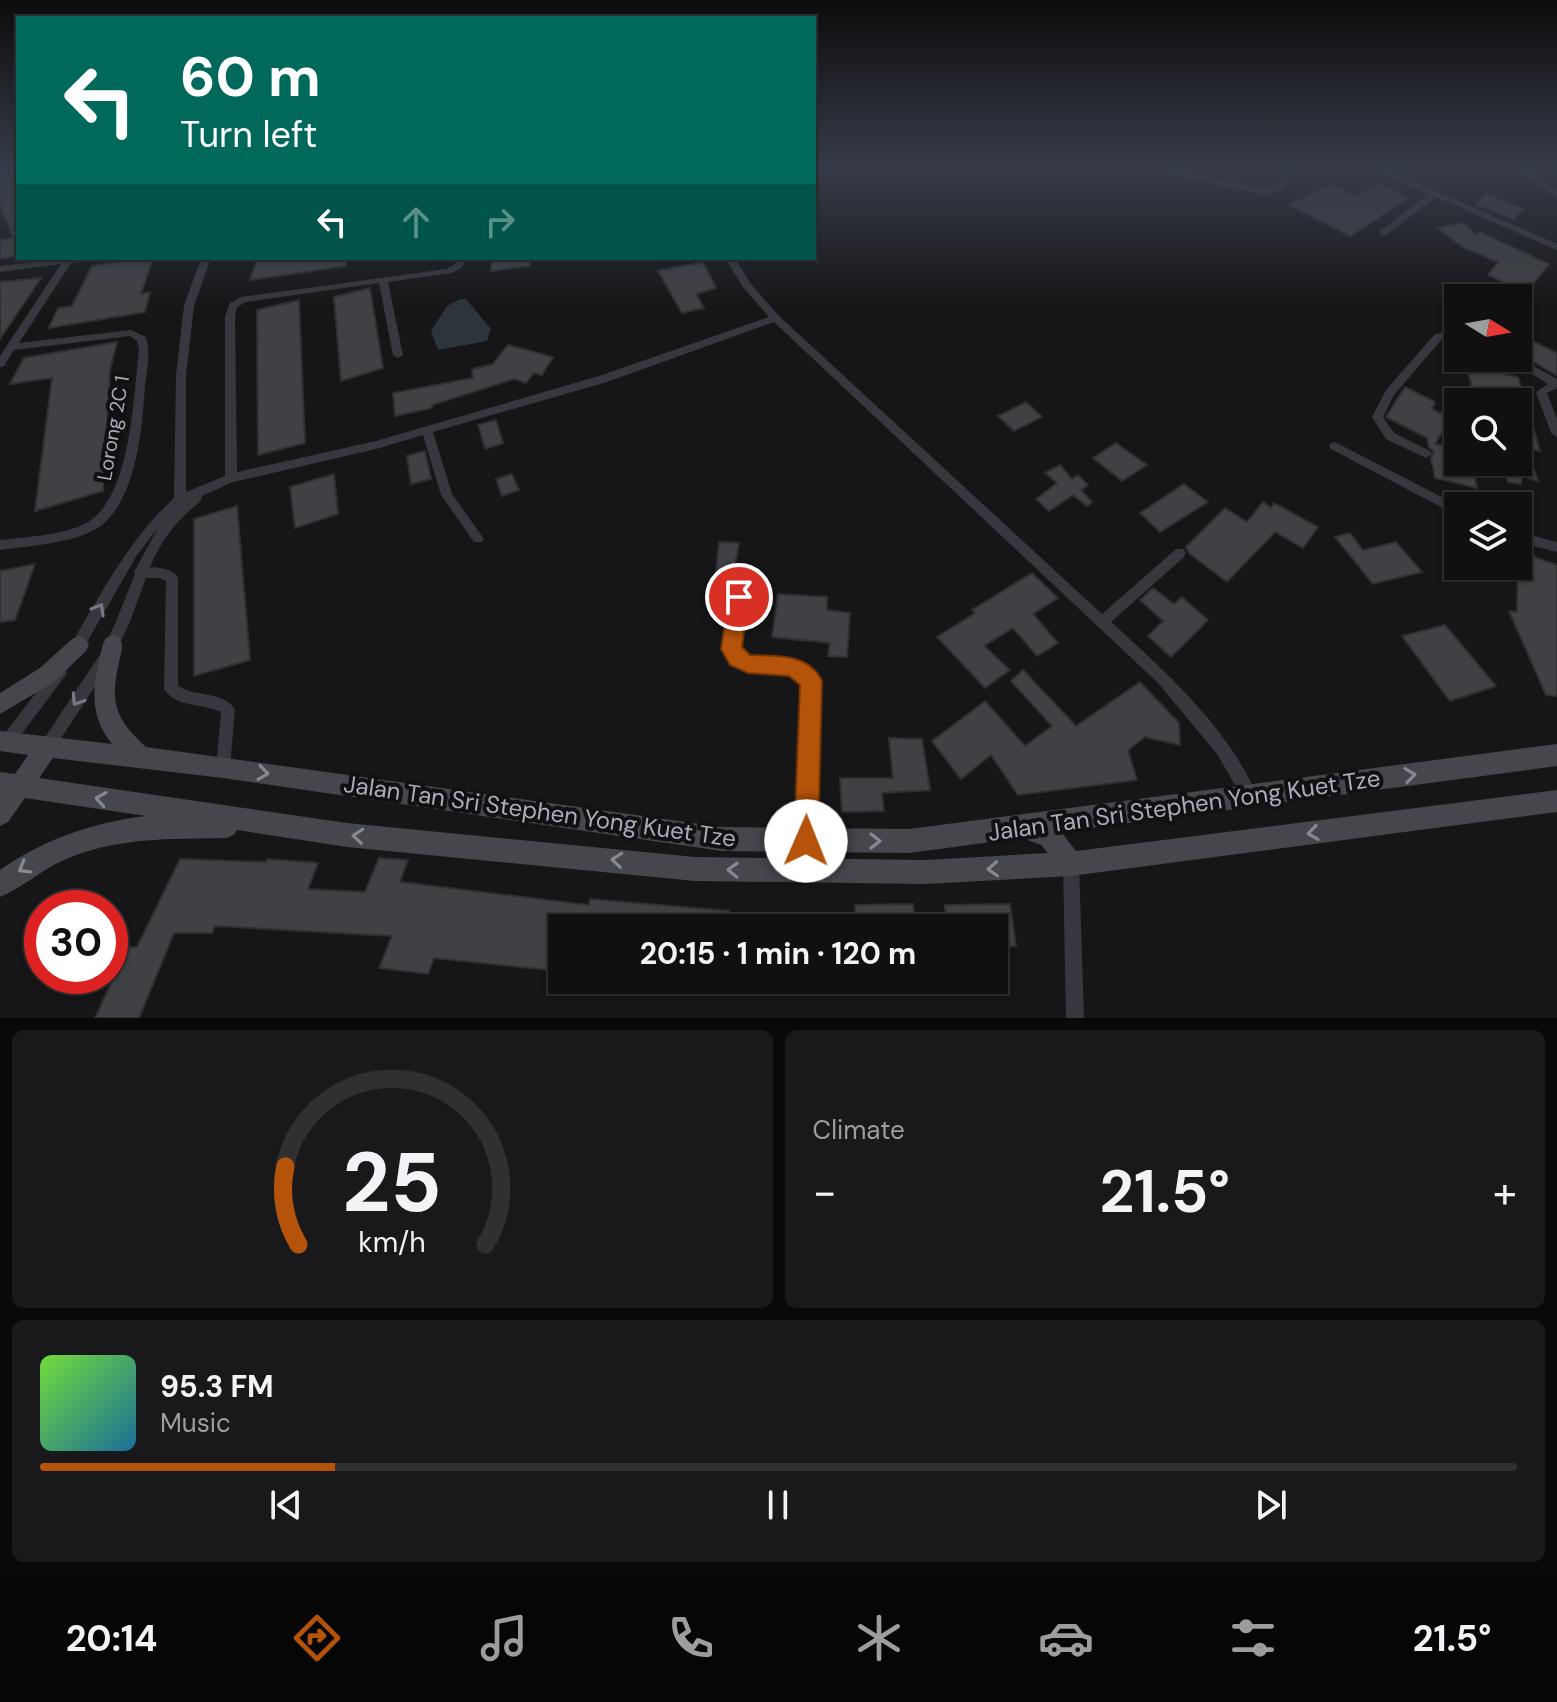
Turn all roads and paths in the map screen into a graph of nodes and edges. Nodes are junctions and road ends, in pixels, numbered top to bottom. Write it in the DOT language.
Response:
graph roads {
  1 [pos="1409,214"];
  2 [pos="1478,214"];
  3 [pos="1383,233"];
  4 [pos="1557,247"];
  5 [pos="68,260"];
  6 [pos="205,260"];
  7 [pos="462,260"];
  8 [pos="731,260"];
  9 [pos="0,269"];
  10 [pos="383,280"];
  11 [pos="776,318"];
  12 [pos="1444,335"];
  13 [pos="12,347"];
  14 [pos="398,355"];
  15 [pos="0,364"];
  16 [pos="1532,370"];
  17 [pos="1557,384"];
  18 [pos="427,430"];
  19 [pos="1557,433"];
  20 [pos="1335,446"];
  21 [pos="1426,454"];
  22 [pos="231,478"];
  23 [pos="1444,504"];
  24 [pos="180,506"];
  25 [pos="478,539"];
  26 [pos="1532,541"];
  27 [pos="0,545"];
  28 [pos="1557,547"];
  29 [pos="1180,553"];
  30 [pos="140,572"];
  31 [pos="743,572"];
  32 [pos="1103,621"];
  33 [pos="113,644"];
  34 [pos="79,645"];
  35 [pos="0,704"];
  36 [pos="2,745"];
  37 [pos="47,747"];
  38 [pos="1557,755"];
  39 [pos="142,758"];
  40 [pos="223,767"];
  41 [pos="10,785"];
  42 [pos="1250,797"];
  43 [pos="1557,801"];
  44 [pos="0,814"];
  45 [pos="262,823"];
  46 [pos="1024,827"];
  47 [pos="806,841"];
  48 [pos="1071,864"];
  49 [pos="0,885"];
  50 [pos="1075,1018"];
  1 -- 3 [label="street"];
  2 -- 4 [label="street"];
  5 -- 9 [label="street"];
  5 -- 13 [label="street"];
  6 -- 24 [label="street"];
  7 -- 10 [label="street"];
  8 -- 11 [label="street"];
  10 -- 14 [label="street"];
  10 -- 22 [label="street"];
  11 -- 18 [label="street"];
  11 -- 32 [label="street"];
  12 -- 21 [label="street"];
  13 -- 15 [label="street"];
  13 -- 27 [label="street, Lorong 2C 1"];
  16 -- 17 [label="street"];
  17 -- 19 [label="street"];
  18 -- 22 [label="street"];
  18 -- 25 [label="street"];
  20 -- 23 [label="street"];
  22 -- 24 [label="street"];
  24 -- 30 [label="street"];
  34 -- 24 [label="street, one-way"];
  26 -- 28 [label="street"];
  29 -- 32 [label="street"];
  30 -- 33 [label="street"];
  30 -- 40 [label="street"];
  31 -- 47 [label="street"];
  32 -- 42 [label="street"];
  33 -- 37 [label="street, one-way"];
  33 -- 39 [label="main road"];
  34 -- 35 [label="main road"];
  34 -- 36 [label="street"];
  36 -- 37 [label="main road, Jalan Tan Sri Stephen Yong Kuet Tze"];
  37 -- 39 [label="main road, Jalan Tan Sri Stephen Yong Kuet Tze"];
  37 -- 41 [label="main road"];
  42 -- 38 [label="main road, Jalan Tan Sri Stephen Yong Kuet Tze, one-way"];
  39 -- 40 [label="main road, Jalan Tan Sri Stephen Yong Kuet Tze"];
  40 -- 47 [label="main road, Jalan Tan Sri Stephen Yong Kuet Tze, one-way"];
  41 -- 44 [label="main road"];
  45 -- 41 [label="main road, Jalan Tan Sri Stephen Yong Kuet Tze, one-way"];
  42 -- 46 [label="main road, Jalan Tan Sri Stephen Yong Kuet Tze"];
  43 -- 48 [label="main road, Jalan Tan Sri Stephen Yong Kuet Tze, one-way"];
  48 -- 45 [label="main road, Jalan Tan Sri Stephen Yong Kuet Tze, one-way"];
  45 -- 49 [label="main road, one-way"];
  47 -- 46 [label="main road, Jalan Tan Sri Stephen Yong Kuet Tze, one-way"];
  46 -- 48 [label="main road"];
  48 -- 50 [label="street"];
}
